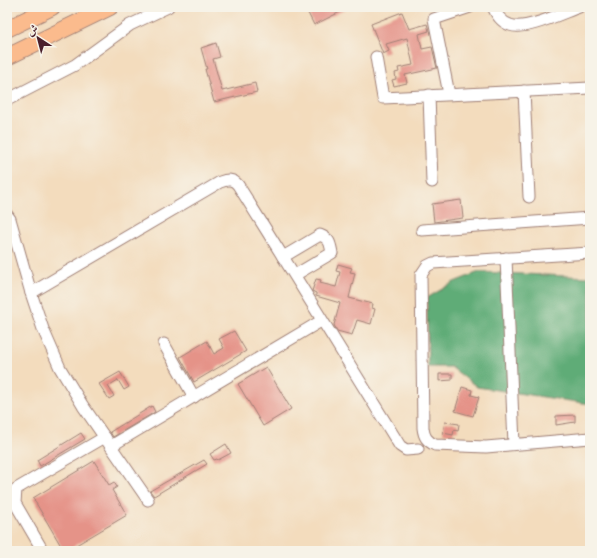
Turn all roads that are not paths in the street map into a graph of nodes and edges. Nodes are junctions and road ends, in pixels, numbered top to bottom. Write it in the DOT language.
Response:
graph roads {
  1 [pos="43,7"];
  2 [pos="52,7"];
  3 [pos="110,7"];
  4 [pos="168,7"];
  5 [pos="470,7"];
  6 [pos="493,7"];
  7 [pos="500,7"];
  8 [pos="576,7"];
  9 [pos="503,21"];
  10 [pos="7,24"];
  11 [pos="7,29"];
  12 [pos="7,57"];
  13 [pos="376,58"];
  14 [pos="590,88"];
  15 [pos="524,91"];
  16 [pos="449,94"];
  17 [pos="429,95"];
  18 [pos="7,100"];
  19 [pos="432,182"];
  20 [pos="529,197"];
  21 [pos="7,215"];
  22 [pos="590,218"];
  23 [pos="422,230"];
  24 [pos="590,253"];
  25 [pos="284,257"];
  26 [pos="506,258"];
  27 [pos="295,275"];
  28 [pos="32,293"];
  29 [pos="321,321"];
  30 [pos="164,344"];
  31 [pos="194,397"];
  32 [pos="590,438"];
  33 [pos="108,442"];
  34 [pos="514,444"];
  35 [pos="418,449"];
  36 [pos="148,500"];
  37 [pos="44,551"];
  1 -- 10 [label="highway"];
  2 -- 11 [label="highway"];
  3 -- 12 [label="highway"];
  4 -- 18 [label="street"];
  5 -- 16 [label="street"];
  6 -- 9 [label="street"];
  7 -- 9 [label="street"];
  8 -- 9 [label="street"];
  13 -- 17 [label="street"];
  14 -- 15 [label="street"];
  15 -- 16 [label="street"];
  15 -- 20 [label="street"];
  16 -- 17 [label="street"];
  17 -- 19 [label="street"];
  21 -- 28 [label="street"];
  22 -- 23 [label="street"];
  24 -- 26 [label="street"];
  25 -- 27 [label="street"];
  25 -- 27 [label="street"];
  25 -- 28 [label="street"];
  26 -- 34 [label="street"];
  26 -- 34 [label="street"];
  27 -- 29 [label="street"];
  28 -- 33 [label="street"];
  29 -- 31 [label="street"];
  29 -- 35 [label="street"];
  30 -- 31 [label="street"];
  31 -- 33 [label="street"];
  32 -- 34 [label="street"];
  33 -- 36 [label="street"];
  33 -- 37 [label="street"];
}
